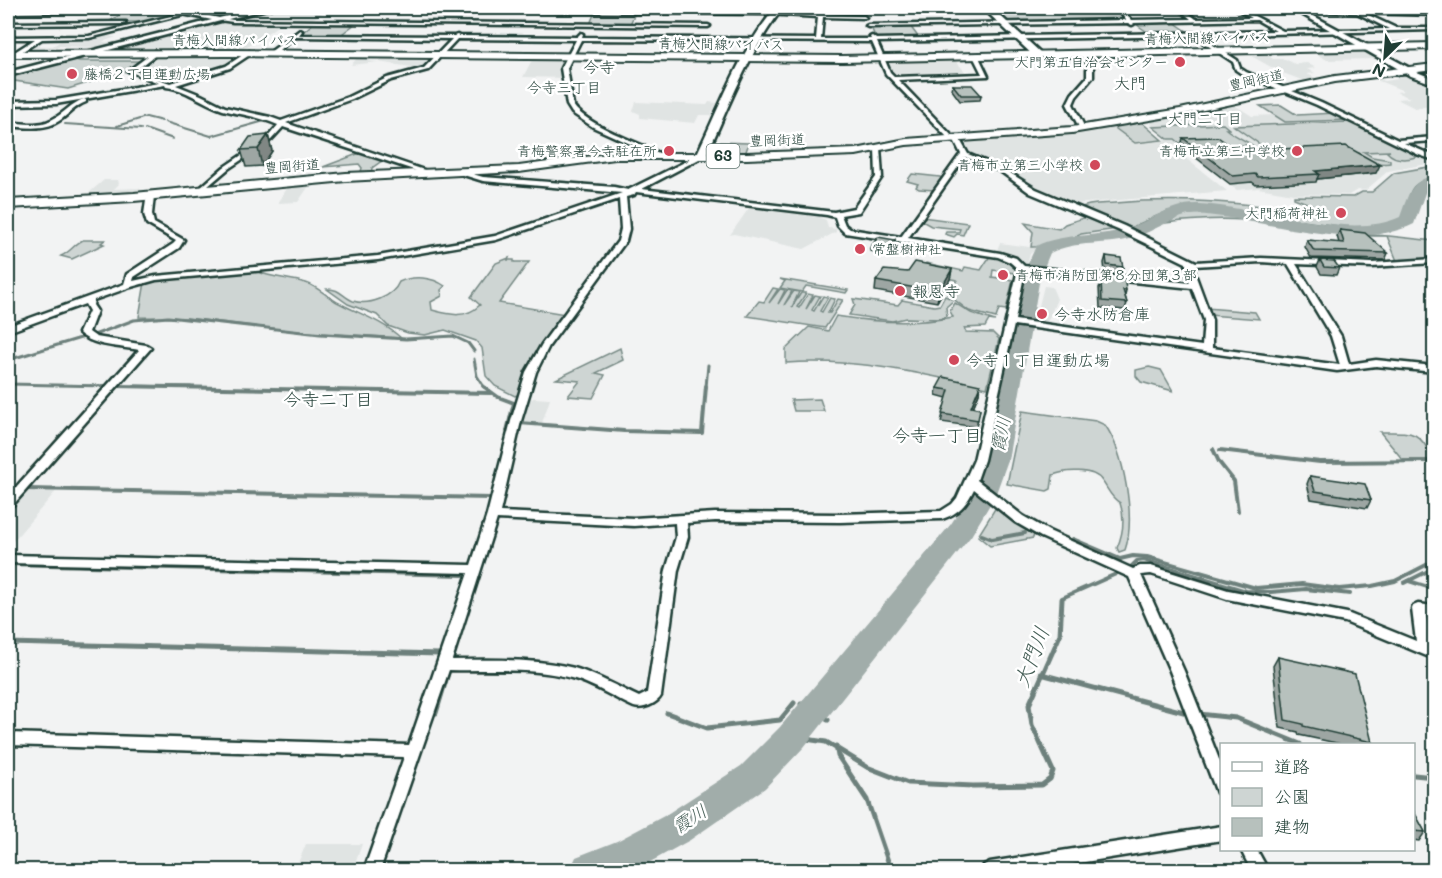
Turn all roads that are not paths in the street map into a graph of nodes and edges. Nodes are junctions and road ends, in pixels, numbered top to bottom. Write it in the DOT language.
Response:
graph roads {
  1 [pos="31,8"];
  2 [pos="169,8"];
  3 [pos="208,8"];
  4 [pos="267,8"];
  5 [pos="333,8"];
  6 [pos="724,8"];
  7 [pos="860,8"];
  8 [pos="1119,8"];
  9 [pos="1180,8"];
  10 [pos="1237,8"];
  11 [pos="1296,8"];
  12 [pos="1352,8"];
  13 [pos="480,9"];
  14 [pos="594,9"];
  15 [pos="991,9"];
  16 [pos="22,10"];
  17 [pos="776,10"];
  18 [pos="718,12"];
  19 [pos="8,13"];
  20 [pos="186,13"];
  21 [pos="1434,14"];
  22 [pos="820,15"];
  23 [pos="864,17"];
  24 [pos="221,19"];
  25 [pos="1258,19"];
  26 [pos="1172,20"];
  27 [pos="1195,20"];
  28 [pos="1129,21"];
  29 [pos="313,22"];
  30 [pos="143,23"];
  31 [pos="1004,23"];
  32 [pos="8,24"];
  33 [pos="467,24"];
  34 [pos="586,25"];
  35 [pos="910,25"];
  36 [pos="708,26"];
  37 [pos="868,26"];
  38 [pos="1434,29"];
  39 [pos="1395,30"];
  40 [pos="1337,32"];
  41 [pos="1284,33"];
  42 [pos="1194,34"];
  43 [pos="1149,35"];
  44 [pos="294,36"];
  45 [pos="8,38"];
  46 [pos="42,38"];
  47 [pos="455,38"];
  48 [pos="1020,38"];
  49 [pos="579,39"];
  50 [pos="698,40"];
  51 [pos="818,40"];
  52 [pos="922,40"];
  53 [pos="757,41"];
  54 [pos="874,41"];
  55 [pos="1434,46"];
  56 [pos="1367,48"];
  57 [pos="1221,51"];
  58 [pos="88,53"];
  59 [pos="154,53"];
  60 [pos="249,53"];
  61 [pos="272,53"];
  62 [pos="11,54"];
  63 [pos="1082,54"];
  64 [pos="440,55"];
  65 [pos="1038,55"];
  66 [pos="570,56"];
  67 [pos="976,56"];
  68 [pos="747,58"];
  69 [pos="881,58"];
  70 [pos="1434,67"];
  71 [pos="1408,70"];
  72 [pos="8,74"];
  73 [pos="893,79"];
  74 [pos="1434,82"];
  75 [pos="166,85"];
  76 [pos="1284,90"];
  77 [pos="131,91"];
  78 [pos="8,103"];
  79 [pos="8,124"];
  80 [pos="283,124"];
  81 [pos="1082,128"];
  82 [pos="954,139"];
  83 [pos="1434,139"];
  84 [pos="1397,142"];
  85 [pos="878,148"];
  86 [pos="659,155"];
  87 [pos="965,155"];
  88 [pos="700,156"];
  89 [pos="1434,158"];
  90 [pos="459,172"];
  91 [pos="428,173"];
  92 [pos="201,190"];
  93 [pos="630,193"];
  94 [pos="150,196"];
  95 [pos="8,204"];
  96 [pos="836,214"];
  97 [pos="903,239"];
  98 [pos="1290,260"];
  99 [pos="1434,261"];
  100 [pos="1190,262"];
  101 [pos="1024,268"];
  102 [pos="128,285"];
  103 [pos="1195,286"];
  104 [pos="90,299"];
  105 [pos="1012,322"];
  106 [pos="8,329"];
  107 [pos="1207,348"];
  108 [pos="1346,368"];
  109 [pos="1434,369"];
  110 [pos="973,483"];
  111 [pos="8,502"];
  112 [pos="493,515"];
  113 [pos="681,519"];
  114 [pos="8,559"];
  115 [pos="476,570"];
  116 [pos="1131,572"];
  117 [pos="1434,611"];
  118 [pos="1428,651"];
  119 [pos="444,664"];
  120 [pos="8,739"];
  121 [pos="413,751"];
  122 [pos="1220,785"];
  123 [pos="1220,833"];
  124 [pos="1250,851"];
  125 [pos="372,870"];
  126 [pos="990,870"];
  127 [pos="1260,870"];
  1 -- 16 [label="street"];
  2 -- 16 [label="street"];
  2 -- 20 [label="street"];
  3 -- 20 [label="street"];
  4 -- 24 [label="street"];
  5 -- 13 [label="street"];
  5 -- 29 [label="street"];
  6 -- 18 [label="street"];
  7 -- 15 [label="street"];
  7 -- 23 [label="street"];
  8 -- 28 [label="street"];
  9 -- 27 [label="street"];
  10 -- 25 [label="street"];
  11 -- 12 [label="street"];
  11 -- 40 [label="street"];
  12 -- 21 [label="street"];
  12 -- 39 [label="street"];
  13 -- 14 [label="street"];
  13 -- 33 [label="street"];
  14 -- 18 [label="street"];
  14 -- 34 [label="street"];
  15 -- 31 [label="street"];
  16 -- 19 [label="street"];
  17 -- 18 [label="street"];
  17 -- 22 [label="street"];
  17 -- 53 [label="street"];
  18 -- 36 [label="street"];
  20 -- 24 [label="street"];
  20 -- 30 [label="street"];
  22 -- 23 [label="street"];
  22 -- 51 [label="street"];
  23 -- 37 [label="street"];
  24 -- 29 [label="street"];
  24 -- 58 [label="street"];
  25 -- 27 [label="street"];
  25 -- 41 [label="street"];
  26 -- 27 [label="street"];
  26 -- 28 [label="street"];
  26 -- 42 [label="street"];
  28 -- 31 [label="street"];
  28 -- 43 [label="street"];
  29 -- 33 [label="street"];
  29 -- 44 [label="street"];
  30 -- 32 [label="street"];
  30 -- 46 [label="street"];
  31 -- 35 [label="street"];
  31 -- 48 [label="street"];
  33 -- 34 [label="street"];
  33 -- 47 [label="street"];
  34 -- 36 [label="street"];
  34 -- 49 [label="street"];
  35 -- 37 [label="street"];
  35 -- 52 [label="street"];
  36 -- 50 [label="street"];
  37 -- 54 [label="street"];
  38 -- 39 [label="street"];
  39 -- 40 [label="street"];
  40 -- 41 [label="street"];
  40 -- 56 [label="street"];
  41 -- 42 [label="street"];
  42 -- 43 [label="street"];
  42 -- 57 [label="street"];
  43 -- 48 [label="street"];
  44 -- 47 [label="street"];
  44 -- 61 [label="street"];
  45 -- 46 [label="street"];
  46 -- 62 [label="street"];
  47 -- 49 [label="street"];
  47 -- 64 [label="street"];
  48 -- 52 [label="street"];
  48 -- 65 [label="street"];
  49 -- 50 [label="street"];
  49 -- 66 [label="street"];
  50 -- 53 [label="street"];
  51 -- 53 [label="street"];
  51 -- 54 [label="street"];
  52 -- 54 [label="street"];
  53 -- 68 [label="street"];
  54 -- 69 [label="street"];
  55 -- 56 [label="main road, 青梅入間線バイパス"];
  56 -- 57 [label="main road, 青梅入間線バイパス"];
  56 -- 71 [label="street"];
  57 -- 63 [label="main road, 青梅入間線バイパス"];
  57 -- 76 [label="street"];
  58 -- 59 [label="main road, 青梅入間線バイパス"];
  58 -- 62 [label="main road, 青梅入間線バイパス"];
  58 -- 72 [label="street"];
  59 -- 60 [label="main road, 青梅入間線バイパス"];
  59 -- 75 [label="street"];
  60 -- 61 [label="main road, 青梅入間線バイパス"];
  60 -- 75 [label="street"];
  61 -- 64 [label="main road, 青梅入間線バイパス"];
  63 -- 65 [label="main road, 青梅入間線バイパス"];
  63 -- 81 [label="street"];
  64 -- 66 [label="main road, 青梅入間線バイパス"];
  64 -- 80 [label="street"];
  65 -- 67 [label="main road, 青梅入間線バイパス"];
  66 -- 68 [label="main road, 青梅入間線バイパス"];
  66 -- 86 [label="street"];
  67 -- 69 [label="main road, 青梅入間線バイパス"];
  67 -- 73 [label="street"];
  68 -- 69 [label="main road, 青梅入間線バイパス"];
  68 -- 88 [label="street"];
  69 -- 73 [label="street"];
  70 -- 71 [label="main road, 豊岡街道 / 63"];
  71 -- 74 [label="street"];
  71 -- 76 [label="main road, 豊岡街道 / 63"];
  73 -- 82 [label="street"];
  75 -- 77 [label="street"];
  75 -- 80 [label="street"];
  76 -- 81 [label="main road, 豊岡街道 / 63"];
  76 -- 84 [label="street"];
  77 -- 78 [label="street"];
  77 -- 79 [label="street"];
  80 -- 91 [label="street"];
  80 -- 92 [label="street"];
  81 -- 82 [label="main road, 豊岡街道 / 63"];
  82 -- 85 [label="main road, 豊岡街道 / 63"];
  82 -- 87 [label="street"];
  83 -- 84 [label="street"];
  84 -- 89 [label="street"];
  85 -- 88 [label="main road, 豊岡街道 / 63"];
  85 -- 96 [label="street"];
  86 -- 88 [label="main road, 豊岡街道 / 63"];
  86 -- 90 [label="main road, 豊岡街道 / 63"];
  87 -- 97 [label="street"];
  87 -- 100 [label="street"];
  88 -- 93 [label="street"];
  90 -- 91 [label="main road, 豊岡街道 / 63"];
  90 -- 93 [label="street"];
  91 -- 92 [label="main road, 豊岡街道 / 63"];
  92 -- 94 [label="main road, 豊岡街道 / 63"];
  93 -- 96 [label="street"];
  93 -- 102 [label="street"];
  93 -- 112 [label="street"];
  94 -- 95 [label="main road, 豊岡街道 / 63"];
  94 -- 102 [label="street"];
  96 -- 97 [label="street"];
  97 -- 101 [label="street"];
  98 -- 99 [label="street"];
  98 -- 100 [label="street"];
  98 -- 108 [label="street"];
  100 -- 103 [label="street"];
  101 -- 103 [label="street"];
  101 -- 105 [label="street"];
  102 -- 104 [label="street"];
  103 -- 107 [label="street"];
  104 -- 106 [label="street"];
  104 -- 111 [label="street"];
  105 -- 107 [label="street"];
  105 -- 110 [label="street"];
  107 -- 108 [label="street"];
  108 -- 109 [label="street"];
  110 -- 113 [label="street"];
  110 -- 116 [label="street"];
  112 -- 113 [label="street"];
  112 -- 115 [label="street"];
  113 -- 119 [label="street"];
  114 -- 115 [label="street"];
  115 -- 119 [label="street"];
  116 -- 118 [label="street"];
  116 -- 122 [label="street"];
  117 -- 118 [label="street"];
  119 -- 121 [label="street"];
  120 -- 121 [label="street"];
  121 -- 125 [label="street"];
  123 -- 126 [label="street"];
  124 -- 127 [label="street"];
}
